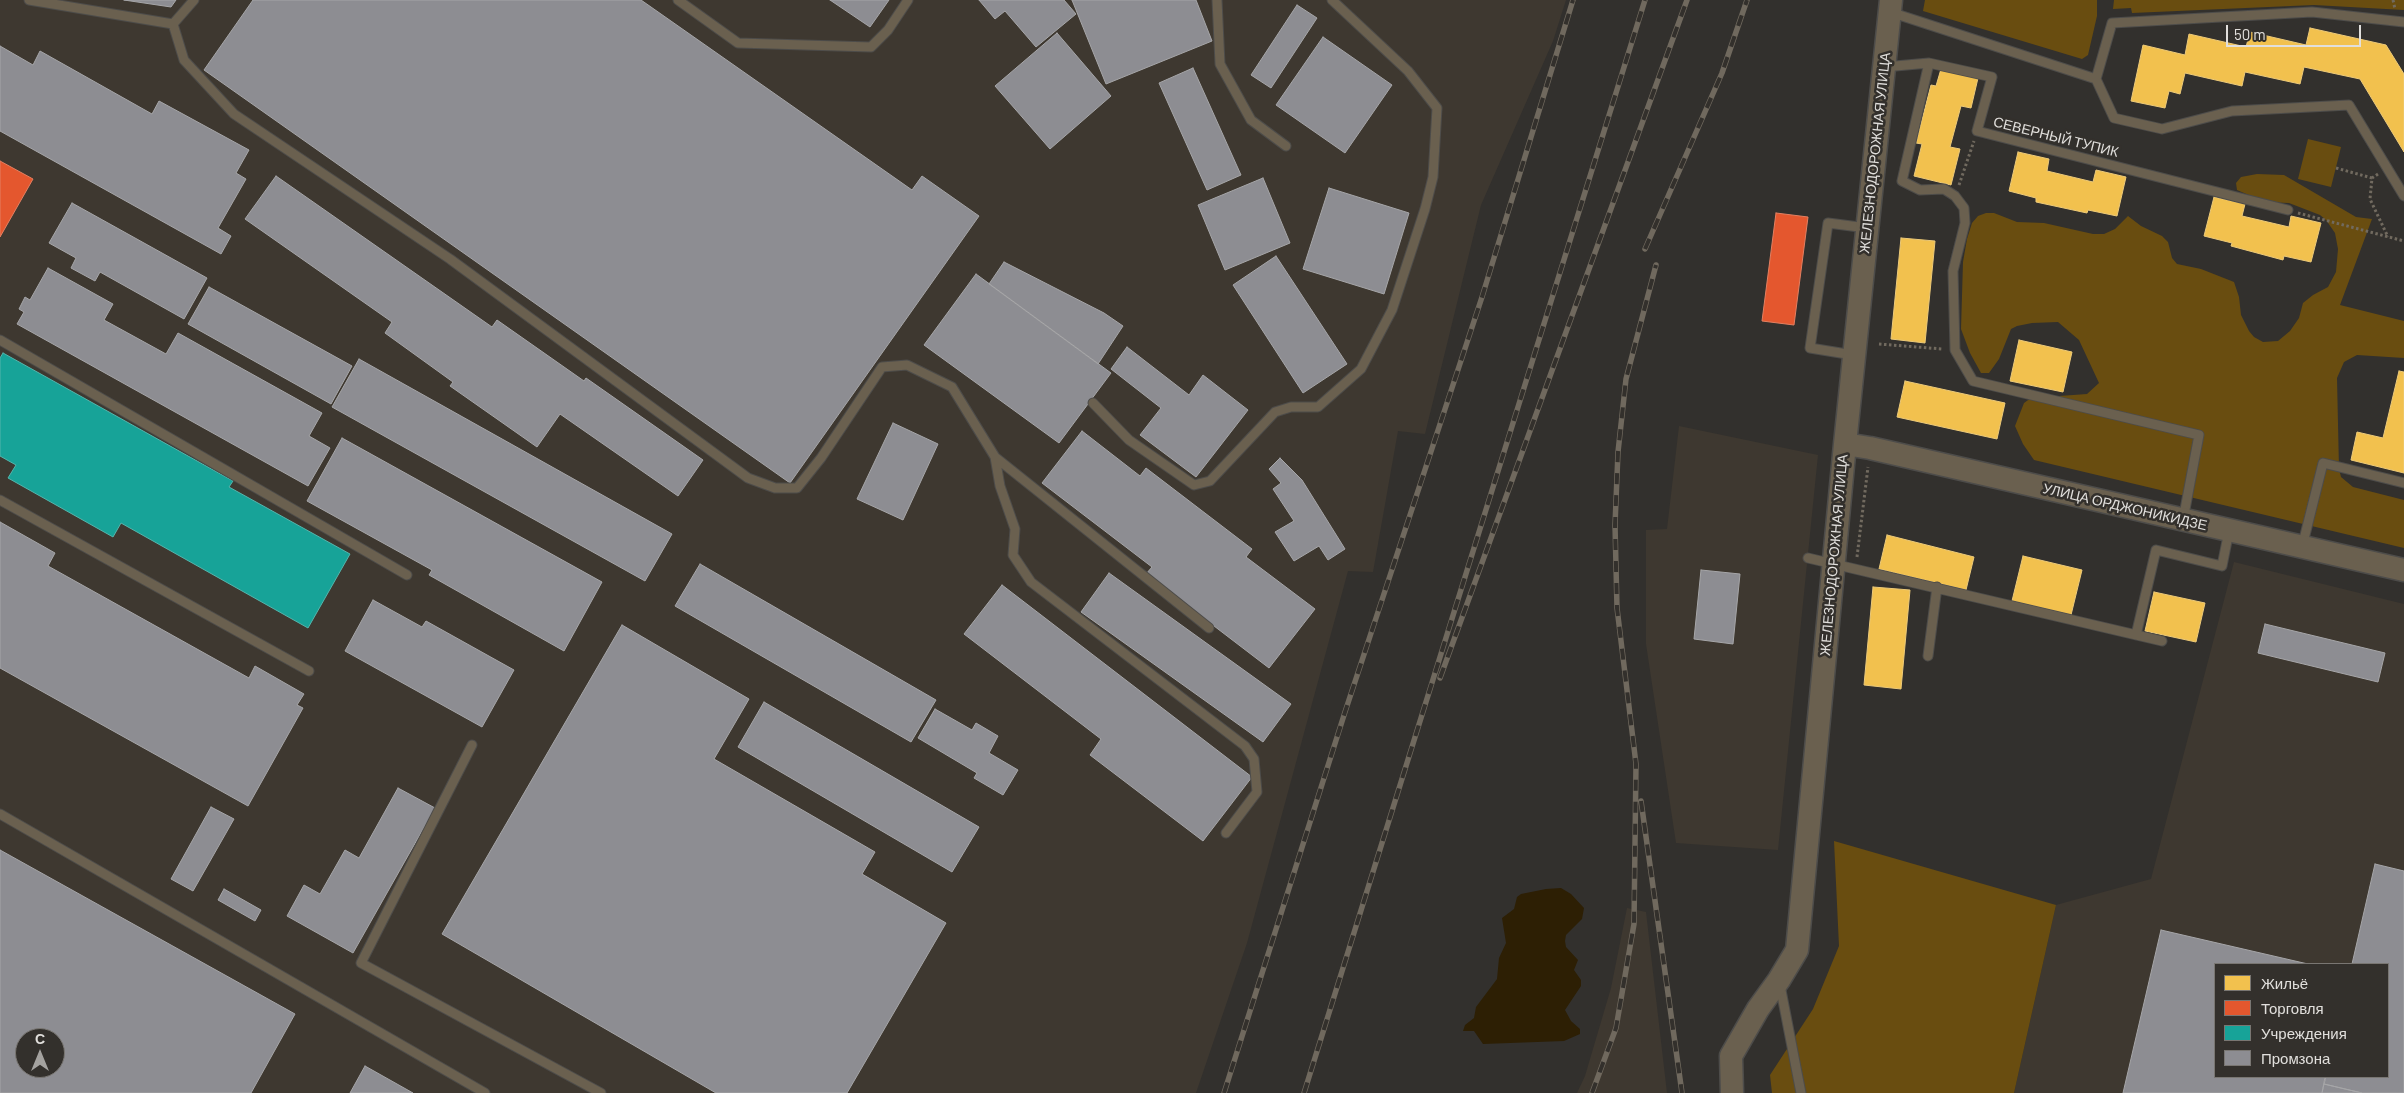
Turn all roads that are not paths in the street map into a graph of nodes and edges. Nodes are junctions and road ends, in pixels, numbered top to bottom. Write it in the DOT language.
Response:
graph roads {
  1 [pos="29,0"];
  2 [pos="194,0"];
  3 [pos="678,0"];
  4 [pos="908,0"];
  5 [pos="1217,0"];
  6 [pos="1333,0"];
  7 [pos="1890,6"];
  8 [pos="2404,22"];
  9 [pos="173,24"];
  10 [pos="1929,63"];
  11 [pos="1884,67"];
  12 [pos="2096,79"];
  13 [pos="1286,146"];
  14 [pos="2404,196"];
  15 [pos="2288,210"];
  16 [pos="1867,228"];
  17 [pos="0,340"];
  18 [pos="1854,355"];
  19 [pos="1093,403"];
  20 [pos="1845,444"];
  21 [pos="995,457"];
  22 [pos="2404,483"];
  23 [pos="0,500"];
  24 [pos="2183,520"];
  25 [pos="2230,531"];
  26 [pos="2302,547"];
  27 [pos="1808,558"];
  28 [pos="1834,563"];
  29 [pos="2404,570"];
  30 [pos="407,575"];
  31 [pos="1937,587"];
  32 [pos="1209,628"];
  33 [pos="2136,635"];
  34 [pos="2162,641"];
  35 [pos="1928,656"];
  36 [pos="309,671"];
  37 [pos="472,745"];
  38 [pos="0,814"];
  39 [pos="1226,833"];
  40 [pos="1780,980"];
  41 [pos="485,1093"];
  42 [pos="601,1093"];
  43 [pos="1732,1093"];
  44 [pos="1801,1093"];
  1 -- 9 [label="lane"];
  2 -- 9 [label="lane"];
  3 -- 4 [label="lane"];
  5 -- 13 [label="lane"];
  6 -- 19 [label="lane"];
  7 -- 11 [label="street, ЖЕЛЕЗНОДОРОЖНАЯ УЛИЦА"];
  7 -- 12 [label="lane"];
  8 -- 12 [label="lane"];
  9 -- 21 [label="lane"];
  10 -- 11 [label="lane, СЕВЕРНЫЙ ТУПИК"];
  10 -- 15 [label="lane, СЕВЕРНЫЙ ТУПИК"];
  10 -- 24 [label="lane"];
  11 -- 16 [label="street, ЖЕЛЕЗНОДОРОЖНАЯ УЛИЦА"];
  12 -- 14 [label="lane"];
  16 -- 18 [label="street, ЖЕЛЕЗНОДОРОЖНАЯ УЛИЦА"];
  16 -- 18 [label="lane"];
  17 -- 30 [label="lane"];
  18 -- 20 [label="street, ЖЕЛЕЗНОДОРОЖНАЯ УЛИЦА"];
  20 -- 24 [label="street, УЛИЦА ОРДЖОНИКИДЗЕ"];
  20 -- 28 [label="street, ЖЕЛЕЗНОДОРОЖНАЯ УЛИЦА"];
  21 -- 32 [label="lane"];
  21 -- 39 [label="lane"];
  22 -- 26 [label="lane"];
  23 -- 36 [label="lane"];
  24 -- 25 [label="street, УЛИЦА ОРДЖОНИКИДЗЕ"];
  25 -- 26 [label="street, УЛИЦА ОРДЖОНИКИДЗЕ"];
  25 -- 33 [label="lane"];
  26 -- 29 [label="street, УЛИЦА ОРДЖОНИКИДЗЕ"];
  27 -- 28 [label="lane"];
  28 -- 31 [label="lane"];
  28 -- 40 [label="street, ЖЕЛЕЗНОДОРОЖНАЯ УЛИЦА"];
  31 -- 33 [label="lane"];
  31 -- 35 [label="lane"];
  33 -- 34 [label="lane"];
  37 -- 42 [label="lane"];
  38 -- 41 [label="lane"];
  40 -- 43 [label="street, ЖЕЛЕЗНОДОРОЖНАЯ УЛИЦА"];
  40 -- 44 [label="lane"];
}
